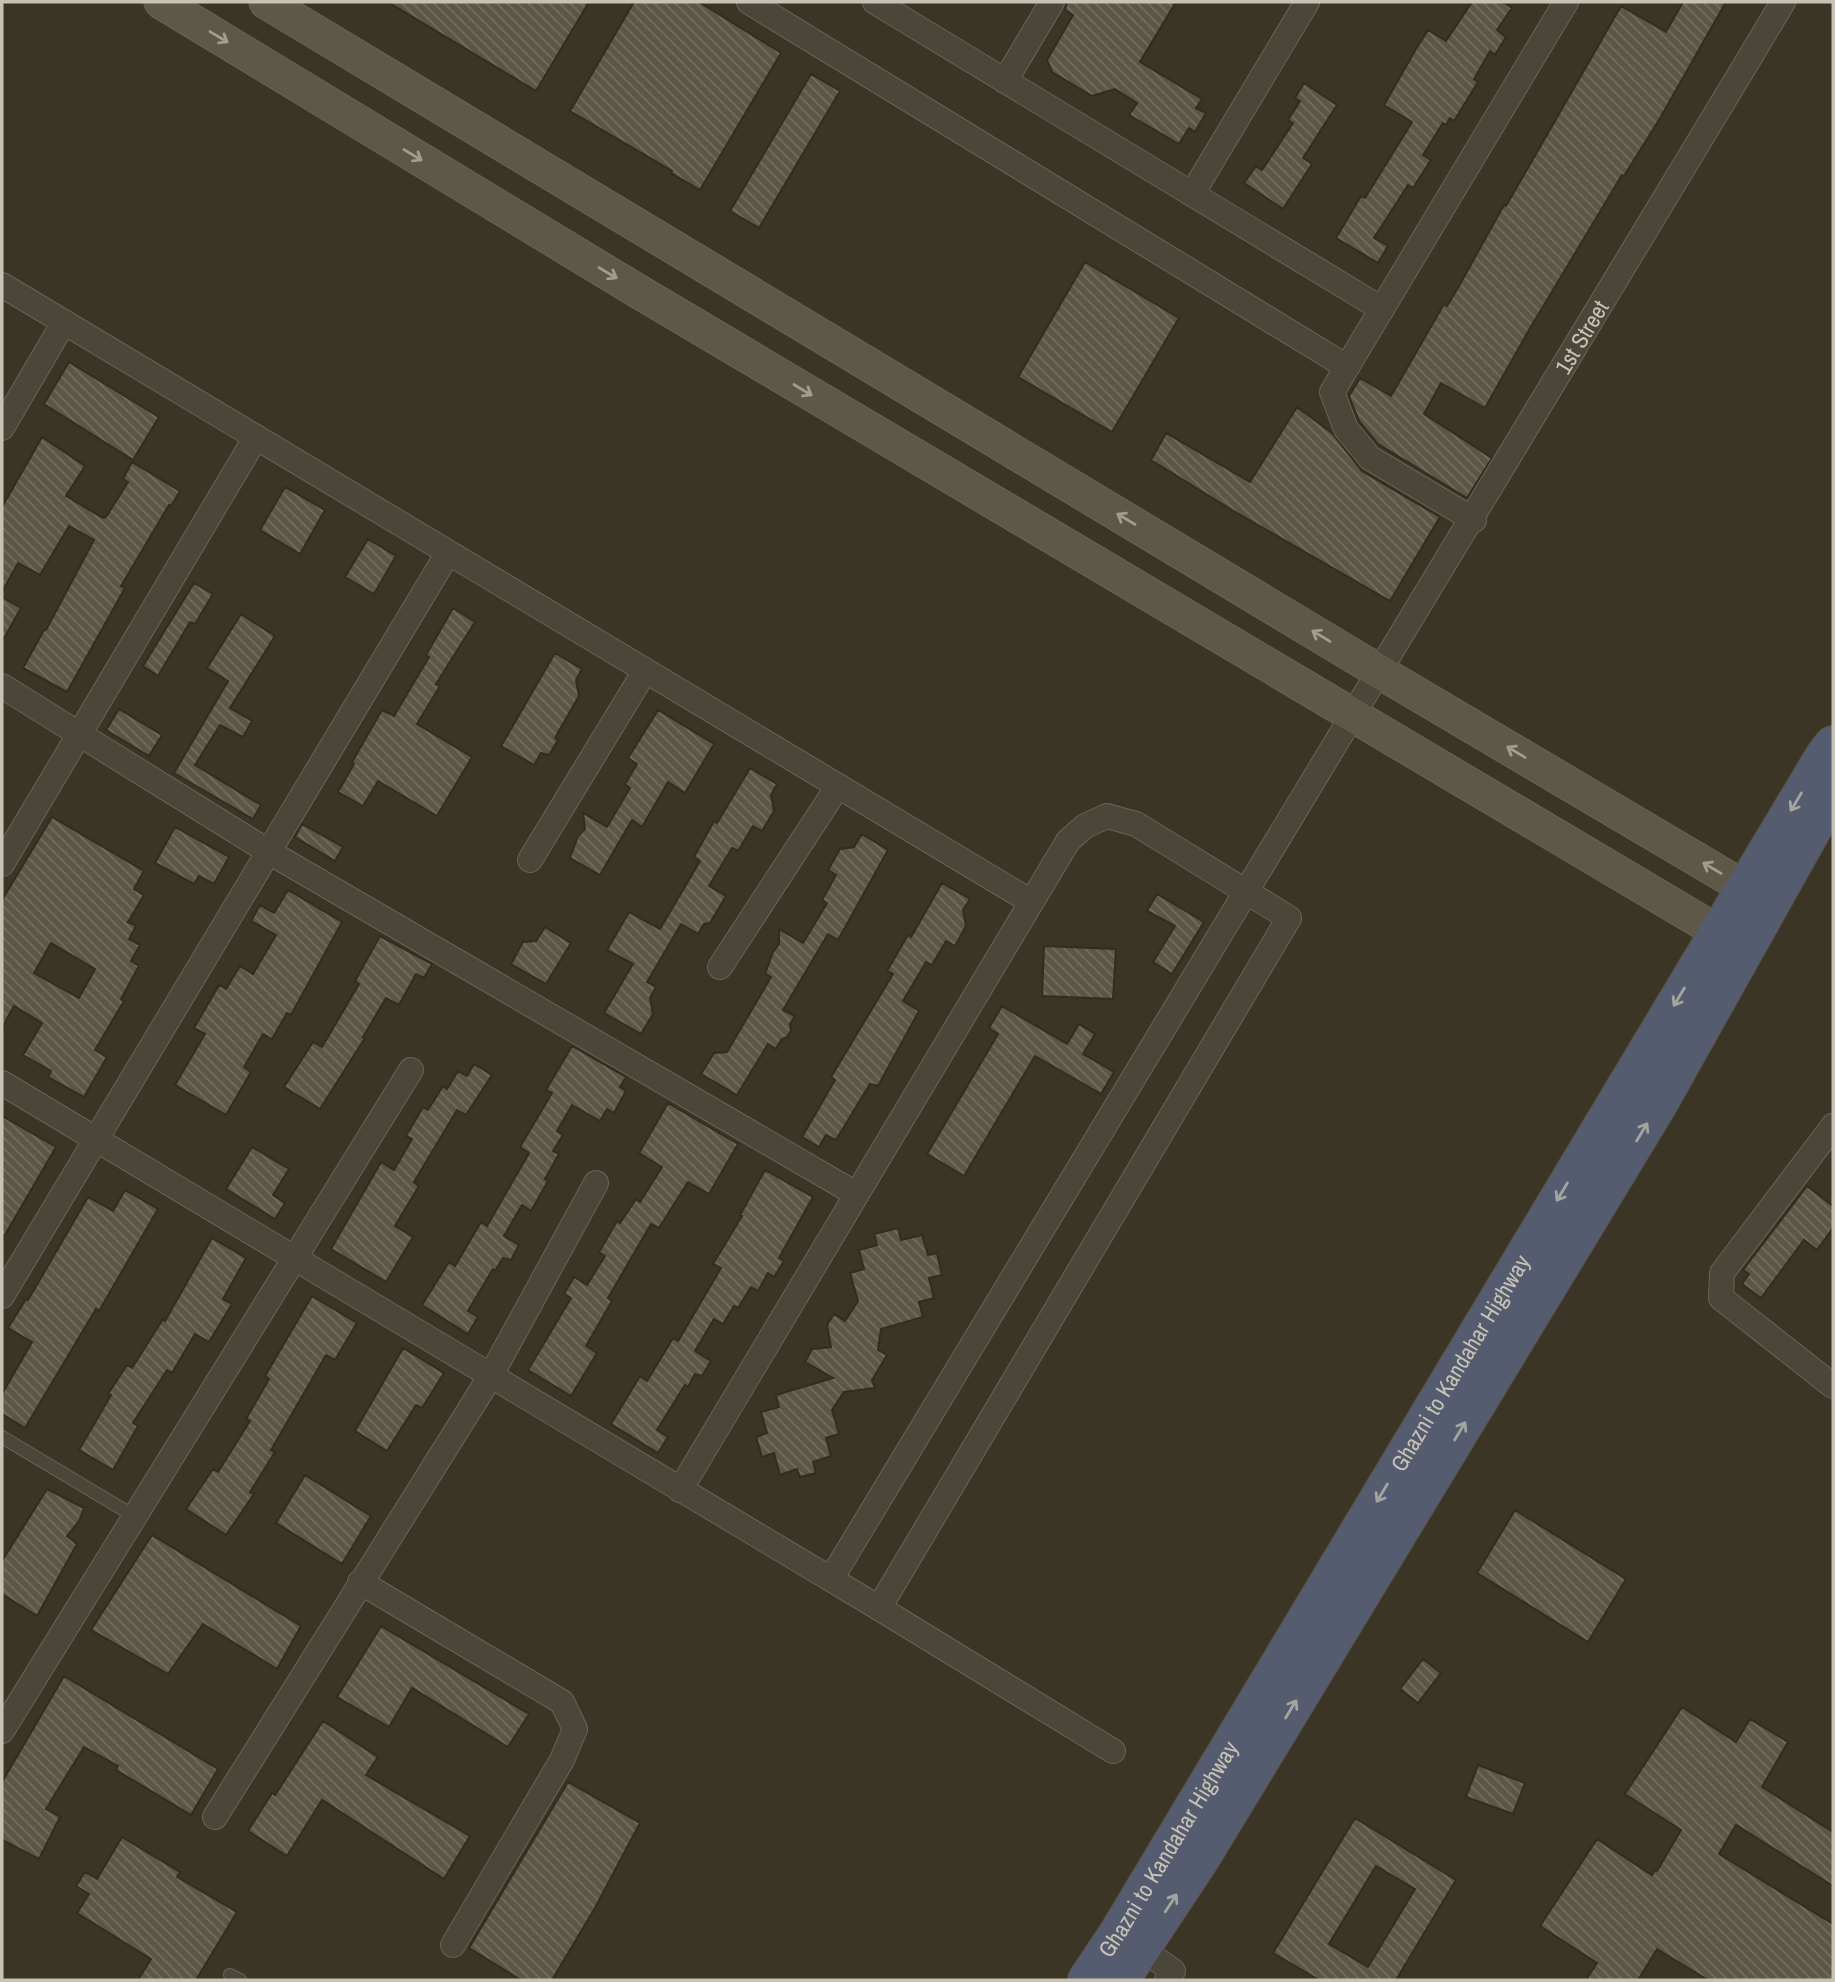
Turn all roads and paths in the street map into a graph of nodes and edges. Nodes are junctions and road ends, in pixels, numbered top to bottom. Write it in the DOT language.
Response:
graph roads {
  1 [pos="160,2"];
  2 [pos="266,2"];
  3 [pos="749,2"];
  4 [pos="875,2"];
  5 [pos="1052,2"];
  6 [pos="1307,2"];
  7 [pos="1566,2"];
  8 [pos="1783,2"];
  9 [pos="1005,81"];
  10 [pos="1192,194"];
  11 [pos="2,285"];
  12 [pos="1382,309"];
  13 [pos="64,322"];
  14 [pos="1347,367"];
  15 [pos="2,428"];
  16 [pos="256,437"];
  17 [pos="1474,520"];
  18 [pos="449,553"];
  19 [pos="645,671"];
  20 [pos="1380,672"];
  21 [pos="2,687"];
  22 [pos="1353,717"];
  23 [pos="80,733"];
  24 [pos="1831,764"];
  25 [pos="838,786"];
  26 [pos="269,852"];
  27 [pos="530,860"];
  28 [pos="2,864"];
  29 [pos="1246,891"];
  30 [pos="1758,896"];
  31 [pos="1030,901"];
  32 [pos="1732,940"];
  33 [pos="720,967"];
  34 [pos="411,1070"];
  35 [pos="2,1083"];
  36 [pos="1833,1126"];
  37 [pos="96,1140"];
  38 [pos="596,1183"];
  39 [pos="856,1194"];
  40 [pos="296,1260"];
  41 [pos="2,1296"];
  42 [pos="490,1377"];
  43 [pos="1833,1386"];
  44 [pos="2,1437"];
  45 [pos="680,1490"];
  46 [pos="134,1516"];
  47 [pos="831,1579"];
  48 [pos="360,1582"];
  49 [pos="878,1608"];
  50 [pos="2,1731"];
  51 [pos="1113,1751"];
  52 [pos="215,1817"];
  53 [pos="1130,1940"];
  54 [pos="453,1945"];
  55 [pos="1087,1980"];
  56 [pos="1121,1980"];
  57 [pos="1167,1980"];
  1 -- 22 [label="street, one-way"];
  20 -- 2 [label="street, one-way"];
  3 -- 14 [label="street"];
  4 -- 9 [label="street"];
  5 -- 9 [label="street"];
  6 -- 10 [label="street"];
  7 -- 12 [label="street"];
  8 -- 17 [label="street, 1st Street"];
  9 -- 10 [label="street"];
  10 -- 12 [label="street"];
  11 -- 13 [label="street"];
  12 -- 14 [label="street"];
  13 -- 15 [label="street"];
  13 -- 16 [label="street"];
  14 -- 17 [label="street"];
  16 -- 18 [label="street"];
  16 -- 23 [label="street"];
  17 -- 20 [label="street, 1st Street"];
  18 -- 19 [label="street"];
  18 -- 26 [label="street"];
  19 -- 25 [label="street"];
  19 -- 27 [label="street"];
  20 -- 22 [label="street, 1st Street"];
  30 -- 20 [label="street, one-way"];
  21 -- 23 [label="street"];
  22 -- 29 [label="street, 1st Street"];
  22 -- 32 [label="street"];
  23 -- 26 [label="street"];
  23 -- 28 [label="street"];
  24 -- 30 [label="highway, Ghazni to Kandahar Highway"];
  25 -- 31 [label="street"];
  25 -- 33 [label="street"];
  26 -- 37 [label="street"];
  26 -- 39 [label="street"];
  29 -- 31 [label="street"];
  29 -- 47 [label="street, 1st Street"];
  29 -- 49 [label="street"];
  30 -- 32 [label="highway, Ghazni to Kandahar Highway"];
  31 -- 39 [label="street"];
  32 -- 53 [label="highway, Ghazni to Kandahar Highway"];
  34 -- 40 [label="street"];
  35 -- 37 [label="street"];
  36 -- 43 [label="street"];
  37 -- 40 [label="street"];
  37 -- 41 [label="street"];
  38 -- 42 [label="street"];
  39 -- 45 [label="street"];
  40 -- 42 [label="street"];
  40 -- 46 [label="street"];
  42 -- 45 [label="street"];
  42 -- 48 [label="street"];
  44 -- 46 [label="lane"];
  45 -- 47 [label="street"];
  46 -- 50 [label="street"];
  47 -- 49 [label="street"];
  48 -- 52 [label="street"];
  48 -- 54 [label="street"];
  49 -- 51 [label="street"];
  53 -- 55 [label="highway, Ghazni to Kandahar Highway"];
  53 -- 56 [label="highway, Ghazni to Kandahar Highway"];
  53 -- 57 [label="street"];
}
